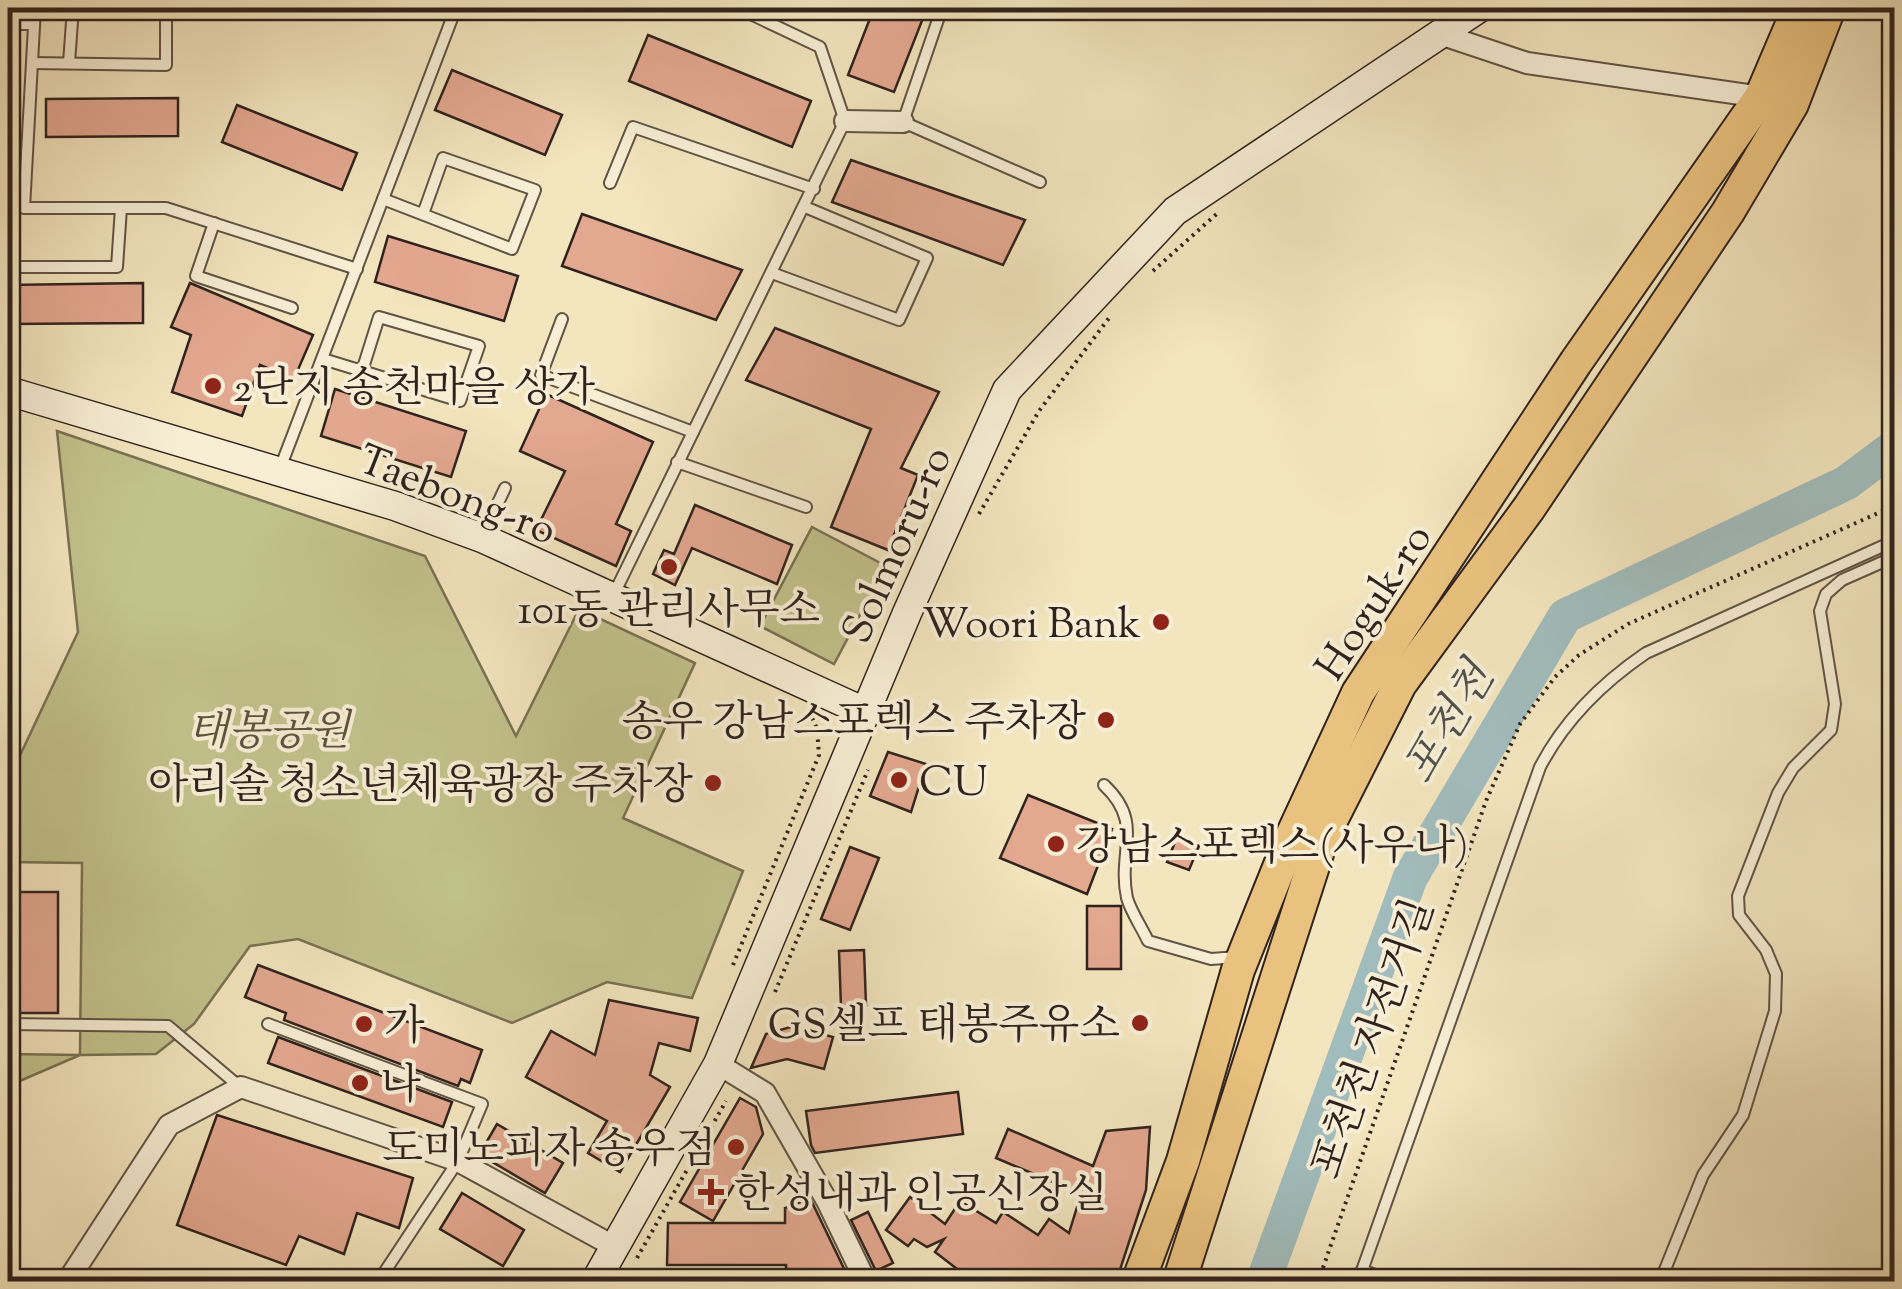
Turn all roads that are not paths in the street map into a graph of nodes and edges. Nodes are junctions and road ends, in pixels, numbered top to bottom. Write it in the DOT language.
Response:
graph roads {
  1 [pos="35,8"];
  2 [pos="73,8"];
  3 [pos="166,8"];
  4 [pos="456,8"];
  5 [pos="738,8"];
  6 [pos="942,8"];
  7 [pos="1479,8"];
  8 [pos="1810,17"];
  9 [pos="8,24"];
  10 [pos="34,24"];
  11 [pos="1440,34"];
  12 [pos="32,63"];
  13 [pos="70,64"];
  14 [pos="1761,97"];
  15 [pos="844,121"];
  16 [pos="903,122"];
  17 [pos="1040,182"];
  18 [pos="610,184"];
  19 [pos="814,189"];
  20 [pos="384,199"];
  21 [pos="805,207"];
  22 [pos="122,208"];
  23 [pos="423,214"];
  24 [pos="214,223"];
  25 [pos="14,267"];
  26 [pos="357,268"];
  27 [pos="772,273"];
  28 [pos="292,308"];
  29 [pos="562,318"];
  30 [pos="323,359"];
  31 [pos="362,371"];
  32 [pos="8,391"];
  33 [pos="693,432"];
  34 [pos="677,462"];
  35 [pos="278,472"];
  36 [pos="505,488"];
  37 [pos="806,507"];
  38 [pos="482,538"];
  39 [pos="1894,541"];
  40 [pos="1894,557"];
  41 [pos="612,596"];
  42 [pos="865,712"];
  43 [pos="1104,785"];
  44 [pos="1244,957"];
  45 [pos="8,1024"];
  46 [pos="268,1024"];
  47 [pos="728,1071"];
  48 [pos="240,1087"];
  49 [pos="458,1160"];
  50 [pos="615,1249"];
  51 [pos="1360,1276"];
  52 [pos="67,1282"];
  53 [pos="378,1282"];
  54 [pos="595,1282"];
  55 [pos="866,1282"];
  56 [pos="1138,1282"];
  57 [pos="1179,1282"];
  58 [pos="1394,1282"];
  59 [pos="1660,1282"];
  1 -- 10 [label="lane"];
  2 -- 13 [label="lane"];
  3 -- 13 [label="lane"];
  4 -- 20 [label="lane"];
  5 -- 15 [label="lane"];
  6 -- 16 [label="lane"];
  7 -- 11 [label="main road, Solmoru-ro"];
  8 -- 14 [label="main road, Hoguk-ro"];
  8 -- 57 [label="main road, Hoguk-ro"];
  9 -- 10 [label="lane"];
  10 -- 12 [label="lane"];
  11 -- 14 [label="street"];
  11 -- 42 [label="main road, Solmoru-ro"];
  12 -- 13 [label="lane"];
  12 -- 22 [label="lane"];
  14 -- 44 [label="main road, Hoguk-ro"];
  15 -- 16 [label="street"];
  15 -- 19 [label="lane"];
  16 -- 17 [label="lane"];
  18 -- 19 [label="lane"];
  19 -- 21 [label="lane"];
  20 -- 23 [label="lane"];
  20 -- 26 [label="lane"];
  21 -- 27 [label="lane"];
  21 -- 27 [label="lane"];
  22 -- 24 [label="lane"];
  22 -- 25 [label="lane"];
  23 -- 23 [label="lane"];
  24 -- 26 [label="lane"];
  24 -- 28 [label="lane"];
  26 -- 30 [label="lane"];
  27 -- 33 [label="lane"];
  29 -- 33 [label="lane"];
  30 -- 31 [label="lane"];
  30 -- 35 [label="lane"];
  31 -- 31 [label="lane"];
  32 -- 35 [label="main road, Taebong-ro"];
  33 -- 34 [label="lane"];
  34 -- 37 [label="lane"];
  34 -- 41 [label="lane"];
  35 -- 38 [label="main road, Taebong-ro"];
  36 -- 38 [label="lane"];
  38 -- 41 [label="main road, Taebong-ro"];
  39 -- 51 [label="lane"];
  40 -- 59 [label="lane"];
  41 -- 42 [label="main road, Taebong-ro"];
  42 -- 47 [label="main road, Solmoru-ro"];
  43 -- 44 [label="lane"];
  44 -- 56 [label="main road, Hoguk-ro"];
  45 -- 48 [label="lane"];
  46 -- 49 [label="lane"];
  47 -- 50 [label="main road, Solmoru-ro"];
  47 -- 55 [label="street"];
  48 -- 49 [label="street"];
  48 -- 52 [label="street"];
  49 -- 50 [label="street"];
  49 -- 53 [label="lane"];
  50 -- 54 [label="main road, Solmoru-ro"];
  51 -- 58 [label="lane"];
}
